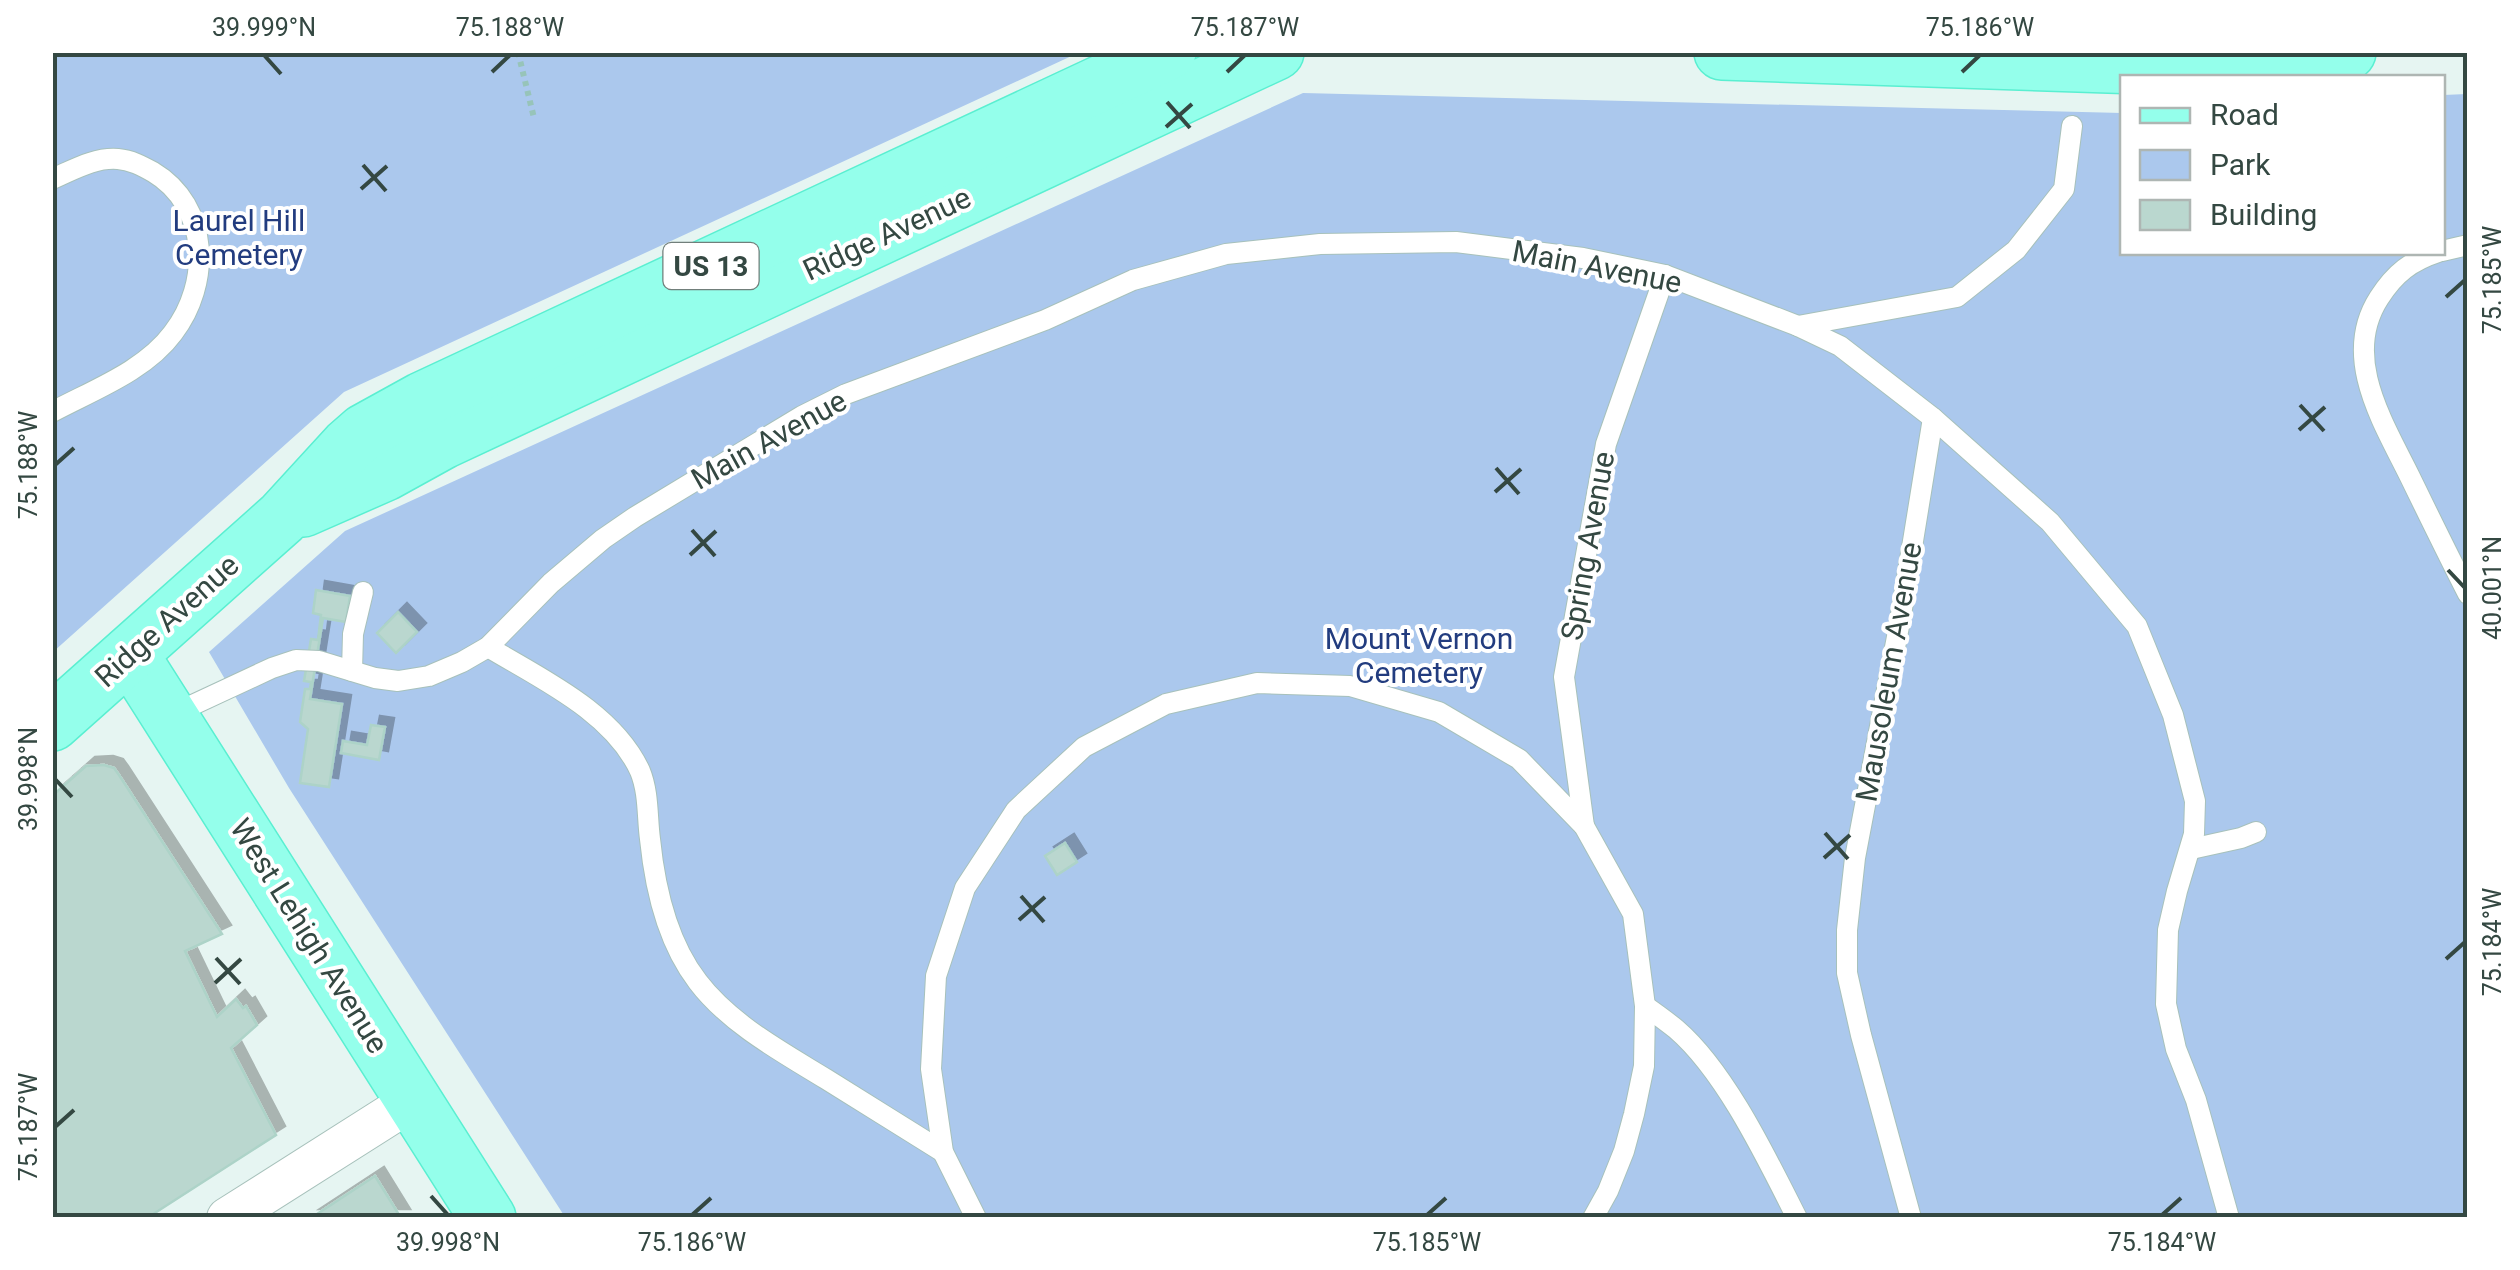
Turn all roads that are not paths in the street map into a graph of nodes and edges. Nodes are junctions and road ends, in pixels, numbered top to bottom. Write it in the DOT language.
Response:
graph roads {
  1 [pos="1168,52"];
  2 [pos="1276,52"];
  3 [pos="1722,52"];
  4 [pos="2348,52"];
  5 [pos="2072,126"];
  6 [pos="52,179"];
  7 [pos="2431,255"];
  8 [pos="1665,274"];
  9 [pos="1798,326"];
  10 [pos="52,412"];
  11 [pos="1933,418"];
  12 [pos="282,518"];
  13 [pos="363,592"];
  14 [pos="2468,594"];
  15 [pos="488,647"];
  16 [pos="130,654"];
  17 [pos="352,670"];
  18 [pos="169,716"];
  19 [pos="52,723"];
  20 [pos="1584,826"];
  21 [pos="2256,832"];
  22 [pos="2191,849"];
  23 [pos="1645,1006"];
  24 [pos="413,1100"];
  25 [pos="943,1152"];
  26 [pos="227,1218"];
  27 [pos="488,1218"];
  28 [pos="976,1218"];
  29 [pos="1593,1218"];
  30 [pos="1797,1218"];
  31 [pos="1911,1218"];
  32 [pos="2229,1218"];
  1 -- 12 [label="main road, Ridge Avenue / US 13"];
  2 -- 12 [label="main road, Ridge Avenue / US 13"];
  3 -- 4 [label="main road"];
  5 -- 9 [label="lane"];
  6 -- 10 [label="lane"];
  7 -- 14 [label="lane"];
  8 -- 9 [label="lane, Main Avenue"];
  8 -- 15 [label="lane, Main Avenue"];
  8 -- 20 [label="lane, Spring Avenue"];
  9 -- 11 [label="lane, Main Avenue"];
  11 -- 22 [label="lane, Main Avenue"];
  11 -- 31 [label="lane, Mausoleum Avenue"];
  12 -- 16 [label="main road, Ridge Avenue / US 13"];
  13 -- 17 [label="lane"];
  15 -- 17 [label="lane, Main Avenue"];
  15 -- 25 [label="lane"];
  16 -- 18 [label="main road, West Lehigh Avenue"];
  16 -- 19 [label="main road, Ridge Avenue / US 13"];
  17 -- 18 [label="lane, Main Avenue"];
  18 -- 24 [label="main road, West Lehigh Avenue"];
  20 -- 23 [label="lane"];
  20 -- 25 [label="lane"];
  21 -- 22 [label="lane"];
  22 -- 32 [label="lane, Main Avenue"];
  23 -- 29 [label="lane"];
  23 -- 30 [label="lane"];
  24 -- 26 [label="street"];
  24 -- 27 [label="main road, West Lehigh Avenue"];
  25 -- 28 [label="lane"];
}
